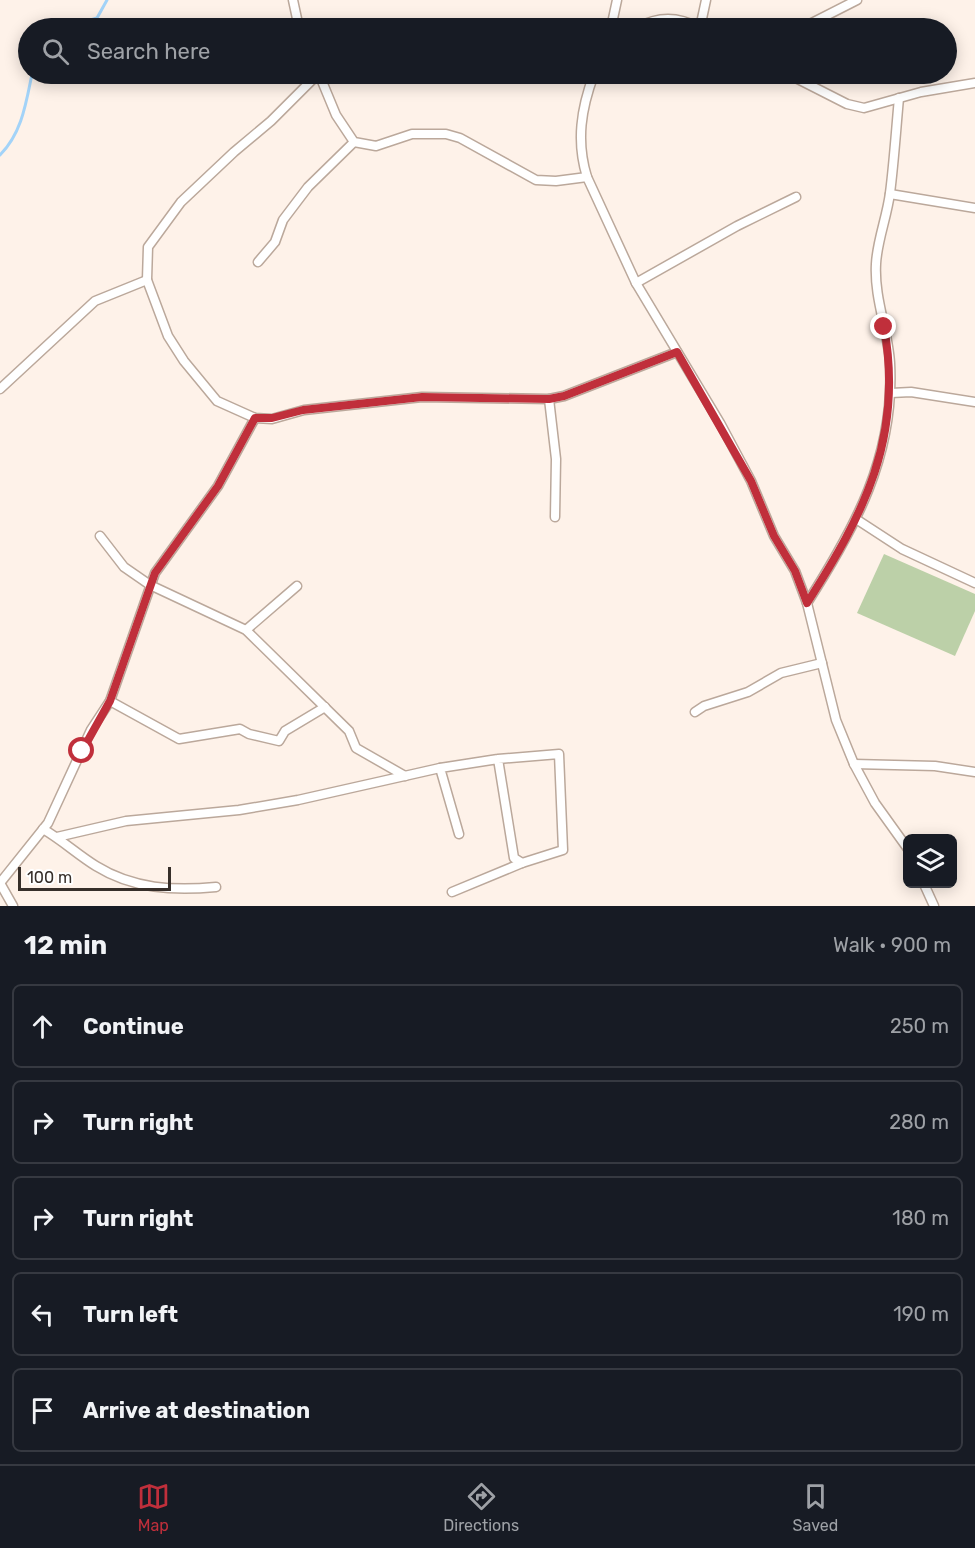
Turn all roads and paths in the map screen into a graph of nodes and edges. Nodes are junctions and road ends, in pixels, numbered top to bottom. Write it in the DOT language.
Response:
graph roads {
  1 [pos="293,0"];
  2 [pos="617,0"];
  3 [pos="706,0"];
  4 [pos="856,0"];
  5 [pos="297,18"];
  6 [pos="613,18"];
  7 [pos="702,18"];
  8 [pos="821,18"];
  9 [pos="975,83"];
  10 [pos="308,84"];
  11 [pos="322,84"];
  12 [pos="591,84"];
  13 [pos="808,84"];
  14 [pos="898,98"];
  15 [pos="354,142"];
  16 [pos="587,177"];
  17 [pos="890,194"];
  18 [pos="796,197"];
  19 [pos="975,208"];
  20 [pos="258,262"];
  21 [pos="147,280"];
  22 [pos="636,283"];
  23 [pos="677,352"];
  24 [pos="0,390"];
  25 [pos="891,393"];
  26 [pos="549,399"];
  27 [pos="975,402"];
  28 [pos="255,418"];
  29 [pos="555,517"];
  30 [pos="856,519"];
  31 [pos="100,536"];
  32 [pos="975,583"];
  33 [pos="150,585"];
  34 [pos="297,586"];
  35 [pos="807,603"];
  36 [pos="246,630"];
  37 [pos="822,663"];
  38 [pos="110,701"];
  39 [pos="325,707"];
  40 [pos="695,712"];
  41 [pos="498,759"];
  42 [pos="854,764"];
  43 [pos="440,768"];
  44 [pos="975,772"];
  45 [pos="405,776"];
  46 [pos="43,829"];
  47 [pos="459,834"];
  48 [pos="57,837"];
  49 [pos="903,842"];
  50 [pos="522,863"];
  51 [pos="0,883"];
  52 [pos="216,887"];
  53 [pos="926,888"];
  54 [pos="453,892"];
  55 [pos="13,906"];
  56 [pos="934,906"];
  1 -- 5 [label="street"];
  2 -- 6 [label="street"];
  3 -- 7 [label="street"];
  4 -- 8 [label="street"];
  9 -- 14 [label="street"];
  10 -- 21 [label="street"];
  11 -- 15 [label="street"];
  12 -- 16 [label="street"];
  13 -- 14 [label="street"];
  14 -- 17 [label="street"];
  15 -- 16 [label="street"];
  15 -- 20 [label="street"];
  16 -- 22 [label="street"];
  17 -- 19 [label="street"];
  17 -- 25 [label="street"];
  18 -- 22 [label="street"];
  21 -- 24 [label="street"];
  21 -- 28 [label="street"];
  22 -- 23 [label="street"];
  23 -- 26 [label="street"];
  23 -- 35 [label="street"];
  25 -- 27 [label="street"];
  25 -- 30 [label="street"];
  26 -- 28 [label="street"];
  26 -- 29 [label="street"];
  28 -- 33 [label="street"];
  30 -- 32 [label="street"];
  30 -- 35 [label="street"];
  31 -- 33 [label="street"];
  33 -- 36 [label="street"];
  33 -- 38 [label="street"];
  34 -- 36 [label="street"];
  35 -- 37 [label="street"];
  36 -- 39 [label="street"];
  37 -- 40 [label="street"];
  37 -- 42 [label="street"];
  38 -- 39 [label="street"];
  38 -- 46 [label="street"];
  39 -- 45 [label="street"];
  41 -- 43 [label="street"];
  41 -- 50 [label="street"];
  41 -- 50 [label="street"];
  42 -- 44 [label="street"];
  42 -- 49 [label="street"];
  43 -- 45 [label="street"];
  43 -- 47 [label="street"];
  45 -- 48 [label="street"];
  46 -- 48 [label="street"];
  46 -- 51 [label="street"];
  48 -- 52 [label="street"];
  50 -- 54 [label="street"];
  51 -- 55 [label="street"];
  53 -- 56 [label="street"];
}
